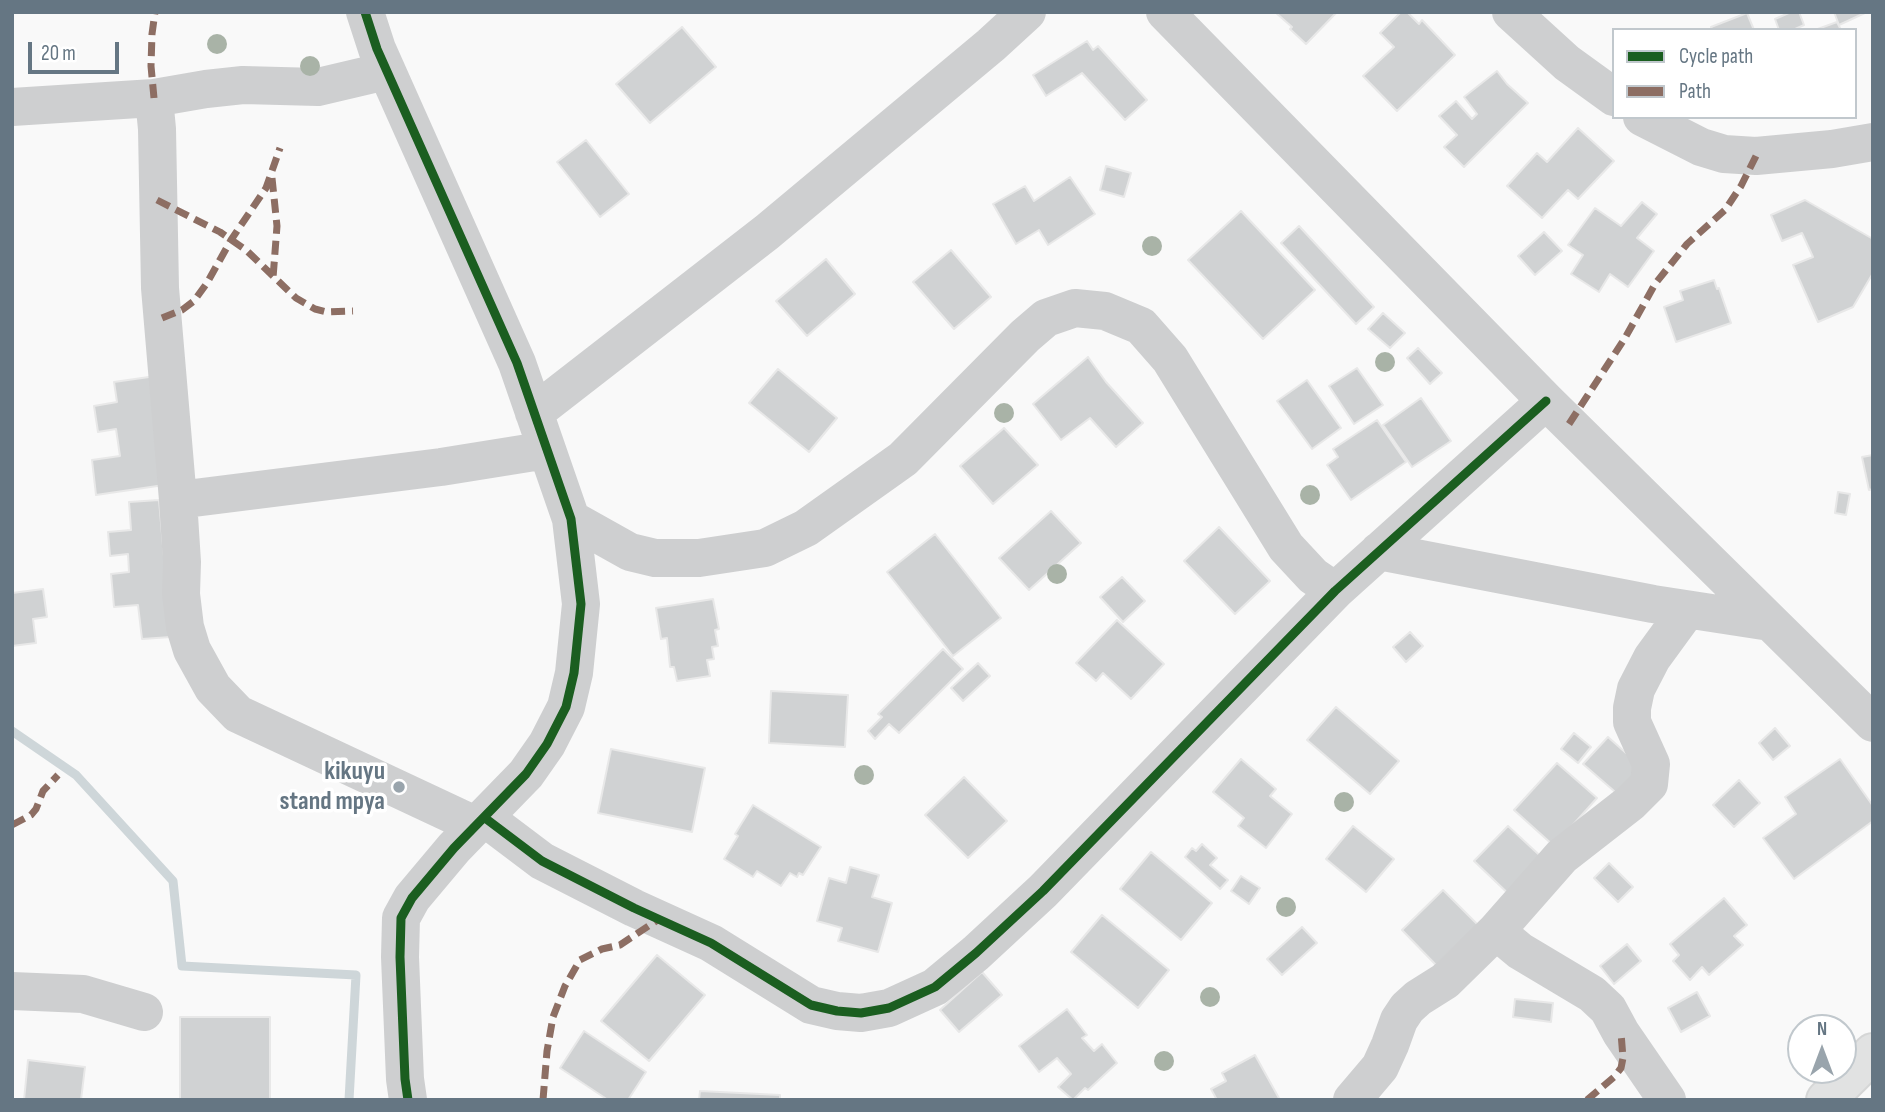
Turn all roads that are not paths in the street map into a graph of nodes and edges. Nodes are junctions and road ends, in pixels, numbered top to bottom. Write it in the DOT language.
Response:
graph roads {
  1 [pos="366,12"];
  2 [pos="1027,12"];
  3 [pos="1165,12"];
  4 [pos="1511,12"];
  5 [pos="386,71"];
  6 [pos="1612,96"];
  7 [pos="154,98"];
  8 [pos="12,107"];
  9 [pos="1646,119"];
  10 [pos="1873,142"];
  11 [pos="1546,401"];
  12 [pos="534,412"];
  13 [pos="547,450"];
  14 [pos="178,500"];
  15 [pos="572,519"];
  16 [pos="1379,551"];
  17 [pos="1335,591"];
  18 [pos="1687,610"];
  19 [pos="1770,622"];
  20 [pos="1873,723"];
  21 [pos="481,822"];
  22 [pos="1496,931"];
  23 [pos="12,991"];
  24 [pos="144,1012"];
  25 [pos="1873,1053"];
  26 [pos="408,1100"];
  27 [pos="1352,1100"];
  28 [pos="1667,1100"];
  29 [pos="1826,1100"];
  1 -- 5 [label="street"];
  2 -- 12 [label="street"];
  3 -- 11 [label="street"];
  4 -- 6 [label="street"];
  5 -- 7 [label="street"];
  5 -- 12 [label="street"];
  7 -- 8 [label="street"];
  7 -- 14 [label="street"];
  9 -- 10 [label="street"];
  11 -- 16 [label="street"];
  11 -- 19 [label="street"];
  12 -- 13 [label="street"];
  13 -- 14 [label="street"];
  13 -- 15 [label="street"];
  14 -- 21 [label="street"];
  15 -- 17 [label="street"];
  15 -- 21 [label="street"];
  16 -- 17 [label="street"];
  16 -- 18 [label="street"];
  17 -- 21 [label="street"];
  18 -- 19 [label="street"];
  18 -- 22 [label="street"];
  19 -- 20 [label="street"];
  21 -- 26 [label="street"];
  22 -- 27 [label="street"];
  22 -- 28 [label="street"];
  23 -- 24 [label="street"];
  25 -- 29 [label="highway"];
}
